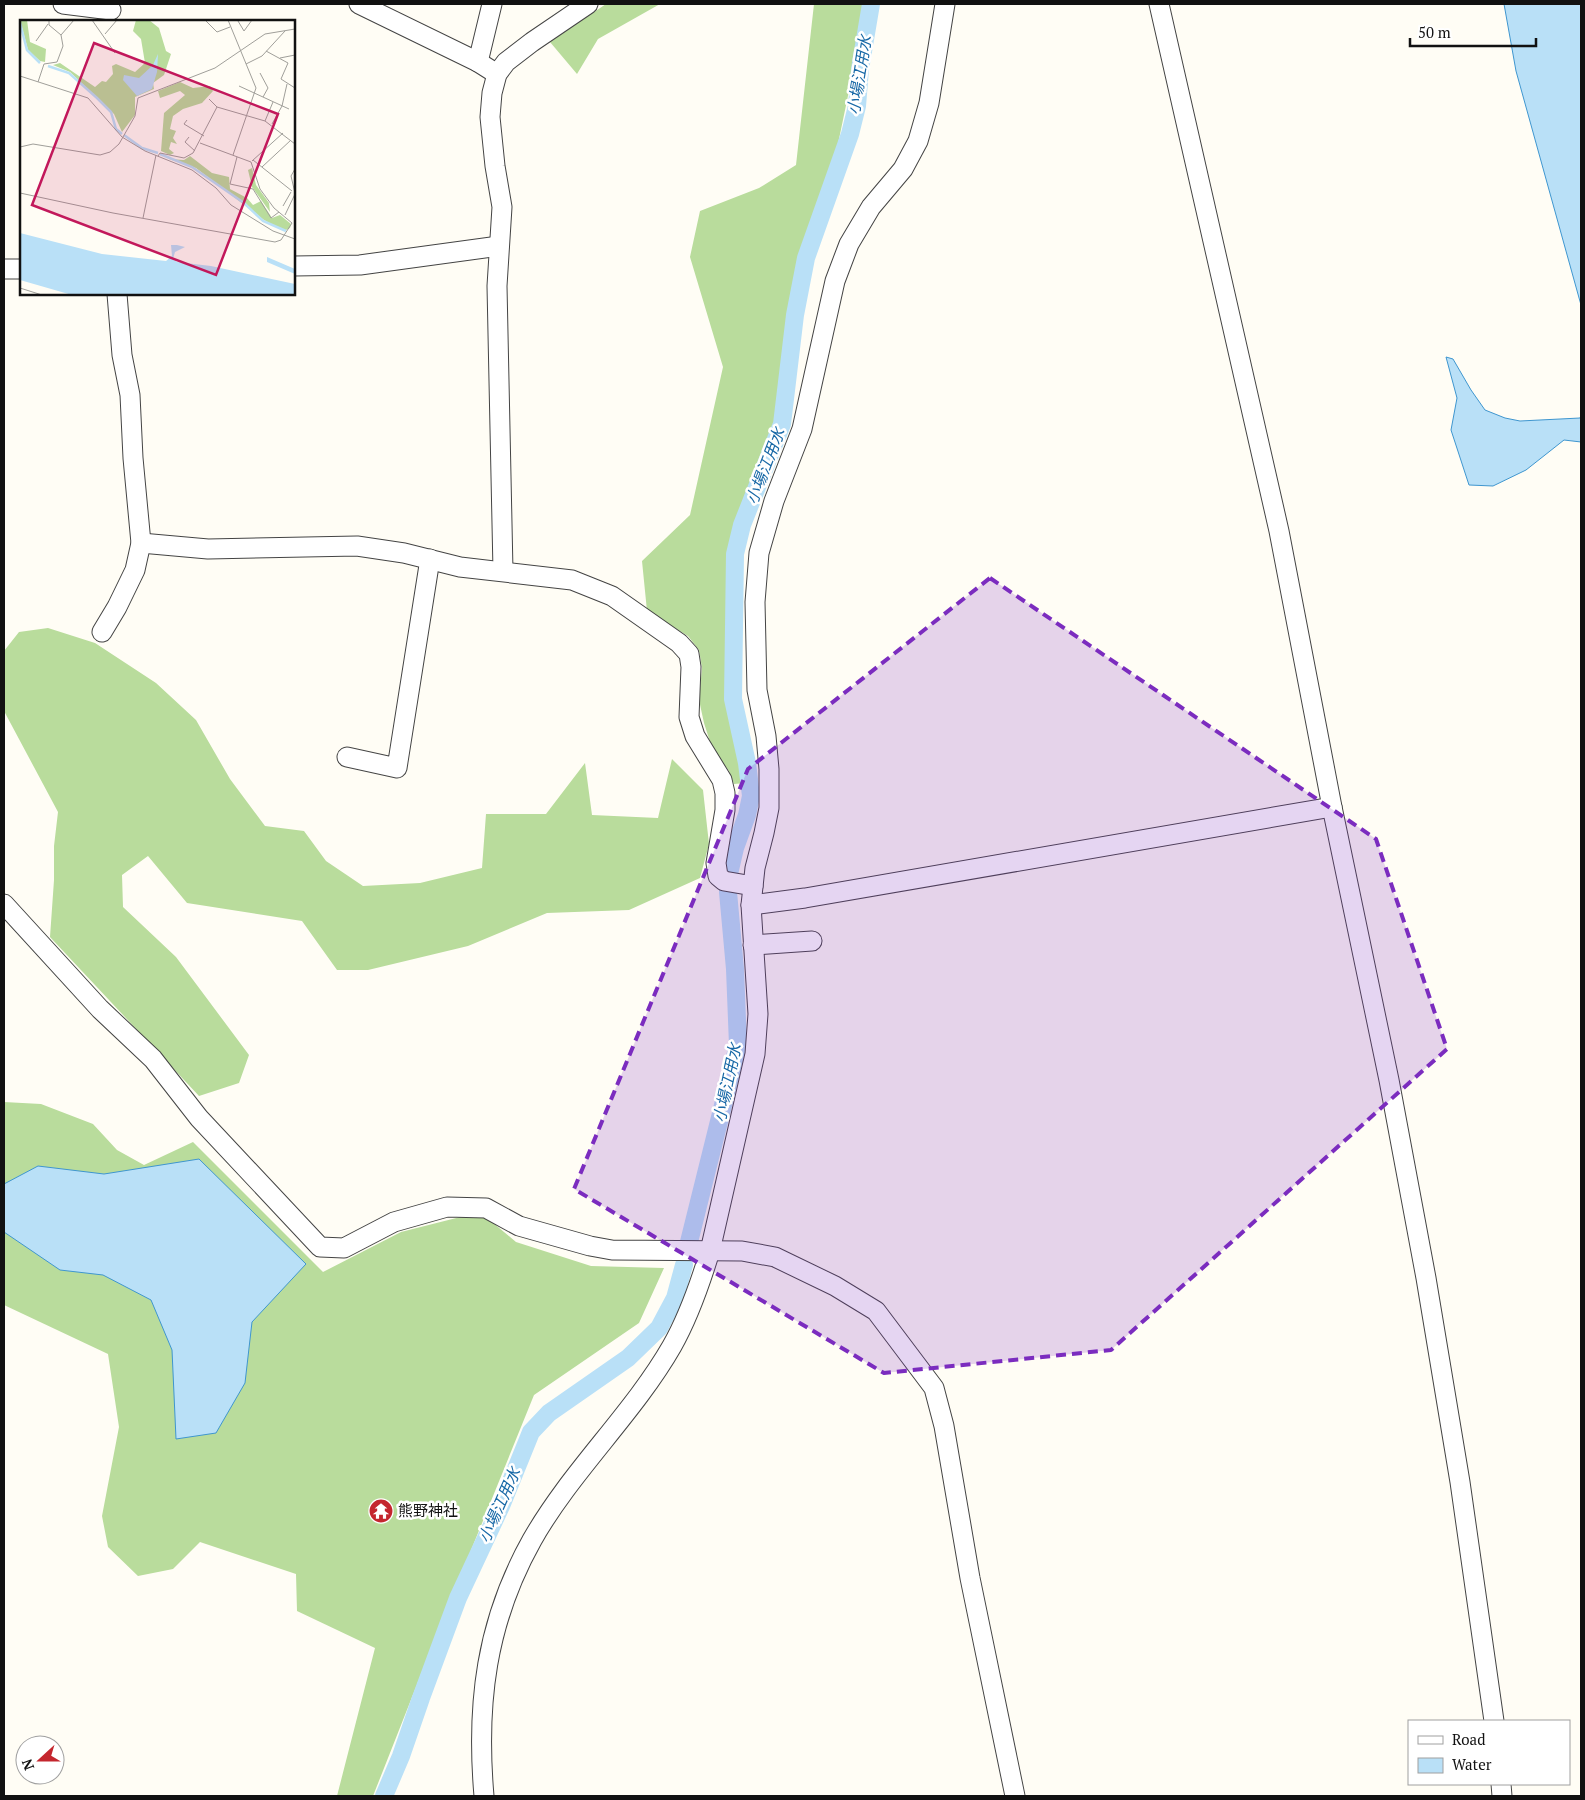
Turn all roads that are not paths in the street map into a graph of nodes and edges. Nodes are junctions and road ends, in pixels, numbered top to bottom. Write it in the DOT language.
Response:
graph roads {
  1 [pos="63,4"];
  2 [pos="359,4"];
  3 [pos="492,4"];
  4 [pos="588,4"];
  5 [pos="946,4"];
  6 [pos="1159,4"];
  7 [pos="111,12"];
  8 [pos="478,62"];
  9 [pos="497,74"];
  10 [pos="499,246"];
  11 [pos="295,266"];
  12 [pos="4,269"];
  13 [pos="20,269"];
  14 [pos="117,295"];
  15 [pos="141,543"];
  16 [pos="430,559"];
  17 [pos="503,571"];
  18 [pos="102,632"];
  19 [pos="347,757"];
  20 [pos="1332,807"];
  21 [pos="753,886"];
  22 [pos="4,904"];
  23 [pos="751,905"];
  24 [pos="803,942"];
  25 [pos="752,945"];
  26 [pos="710,1251"];
  27 [pos="1494,1720"];
  28 [pos="484,1796"];
  29 [pos="1014,1796"];
  1 -- 7 [label="street"];
  2 -- 8 [label="street"];
  3 -- 8 [label="street"];
  4 -- 9 [label="street"];
  5 -- 21 [label="street"];
  6 -- 20 [label="street"];
  8 -- 9 [label="street"];
  9 -- 10 [label="street"];
  10 -- 11 [label="street"];
  10 -- 17 [label="street"];
  12 -- 13 [label="street"];
  14 -- 15 [label="street"];
  15 -- 16 [label="street"];
  15 -- 18 [label="street"];
  16 -- 17 [label="street"];
  16 -- 19 [label="street"];
  17 -- 21 [label="street"];
  20 -- 23 [label="street"];
  20 -- 27 [label="street"];
  21 -- 23 [label="street"];
  22 -- 26 [label="street"];
  23 -- 25 [label="street"];
  24 -- 25 [label="street"];
  25 -- 26 [label="street"];
  26 -- 28 [label="street"];
  26 -- 29 [label="street"];
}
